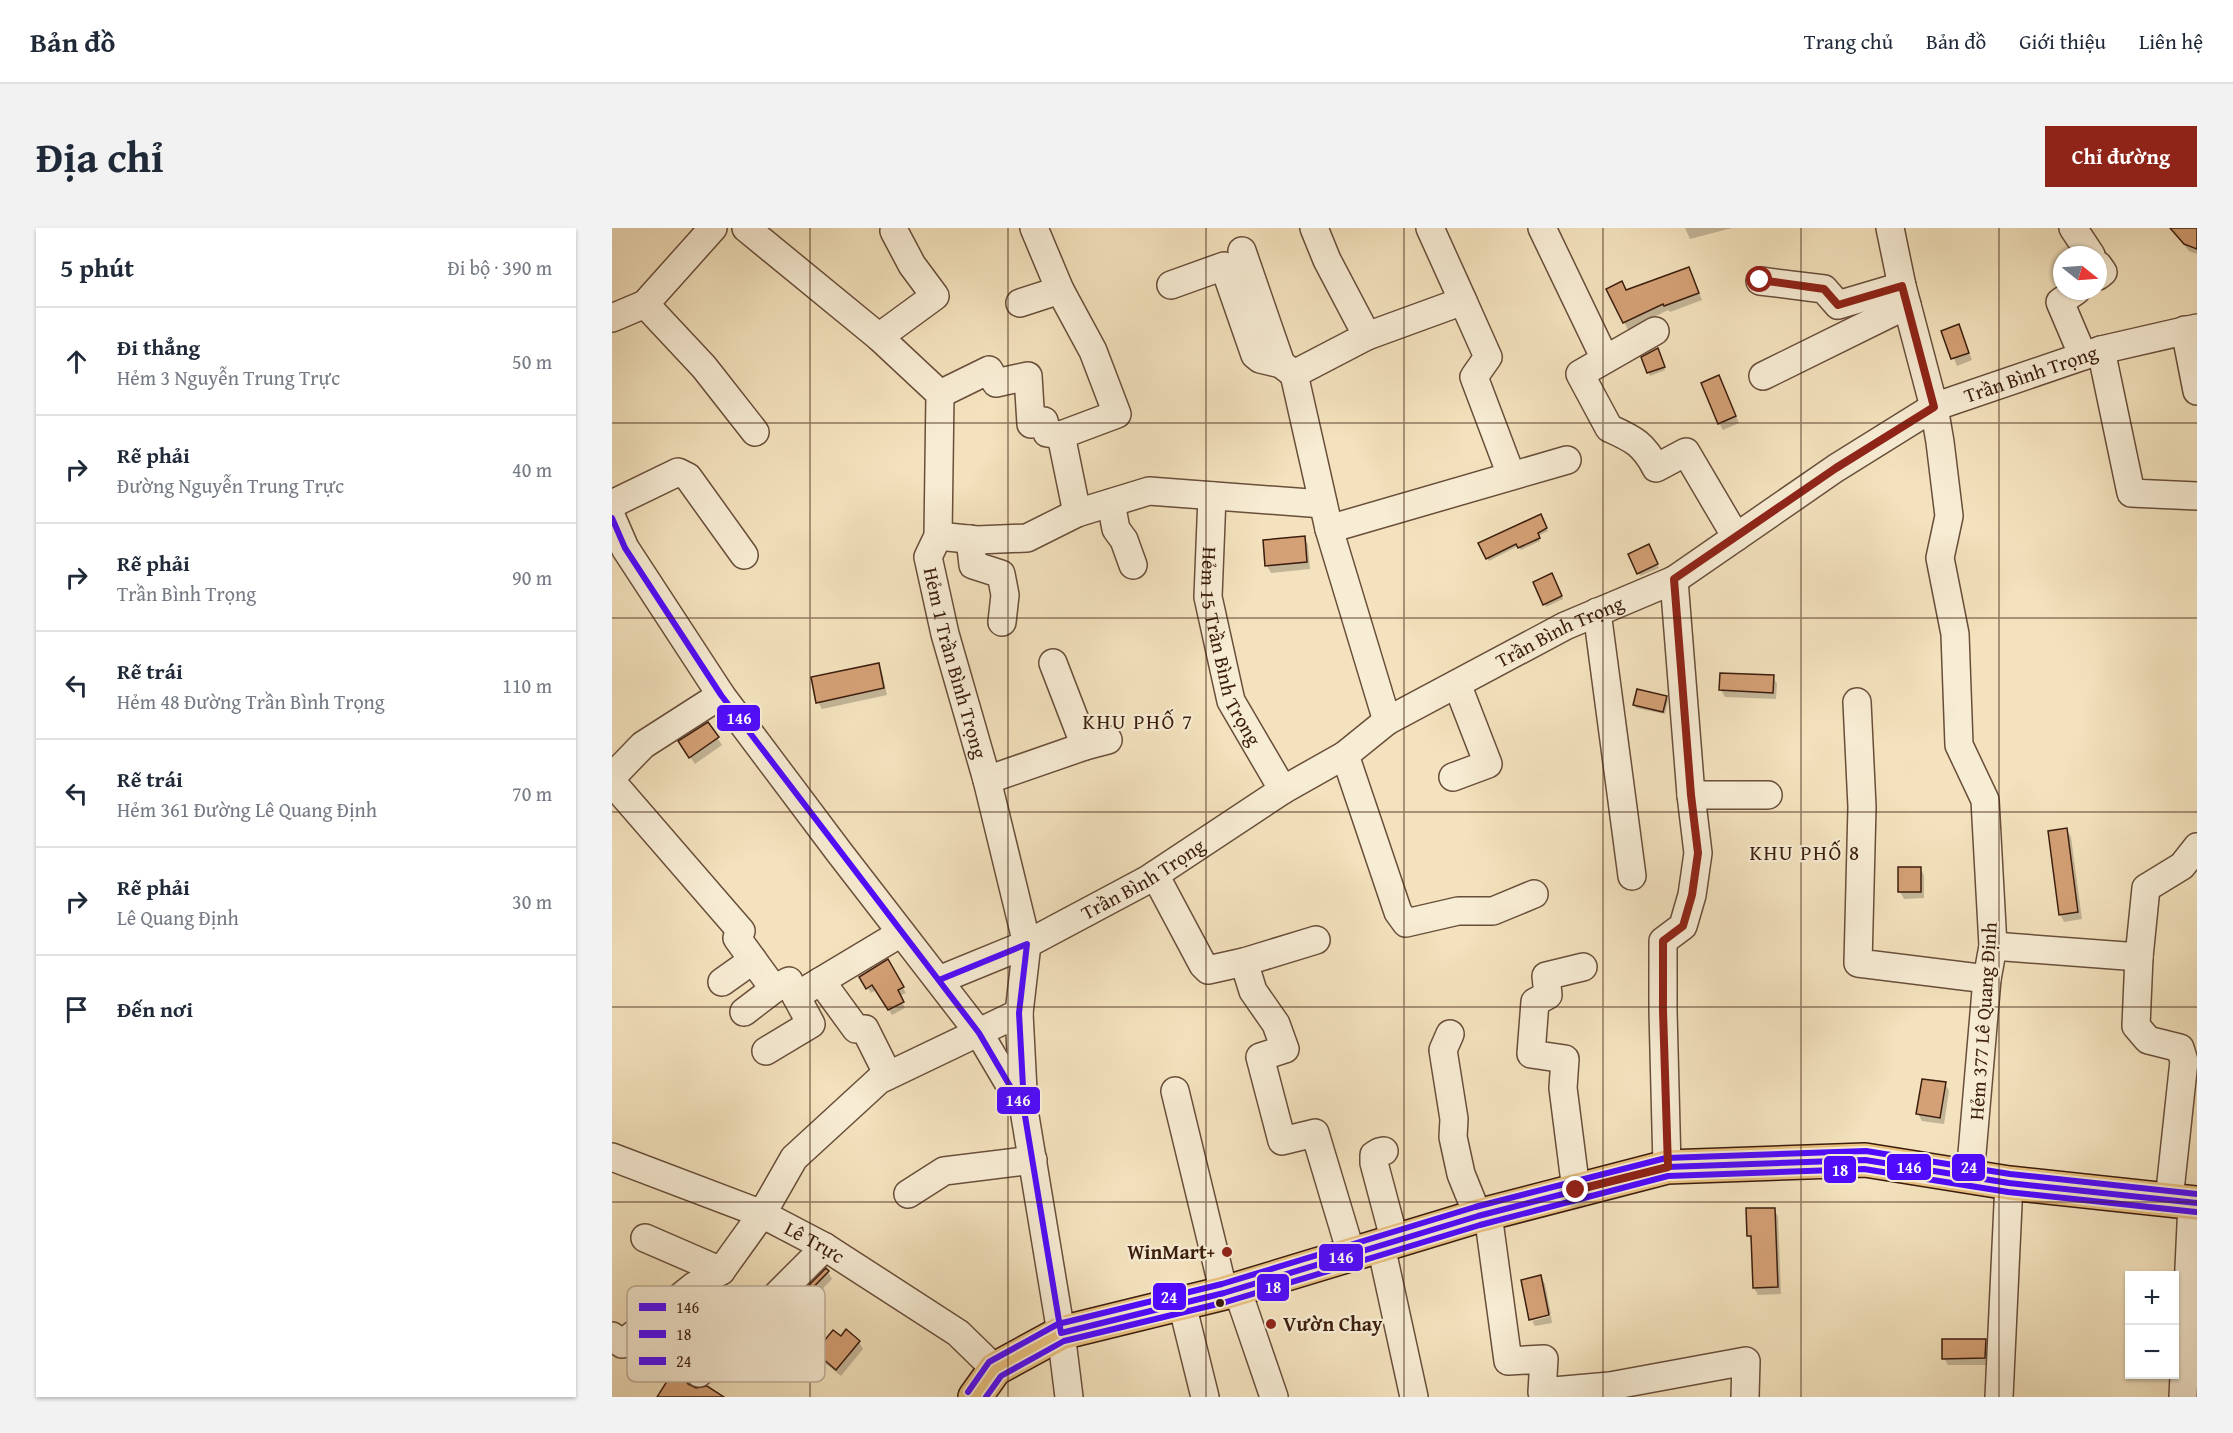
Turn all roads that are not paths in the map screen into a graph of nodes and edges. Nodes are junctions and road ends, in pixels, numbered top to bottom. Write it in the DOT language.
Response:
graph roads {
  1 [pos="713,228"];
  2 [pos="746,228"];
  3 [pos="1034,228"];
  4 [pos="1314,228"];
  5 [pos="1430,228"];
  6 [pos="1542,228"];
  7 [pos="1890,228"];
  8 [pos="2073,228"];
  9 [pos="894,231"];
  10 [pos="2085,246"];
  11 [pos="1242,251"];
  12 [pos="1760,280"];
  13 [pos="1171,285"];
  14 [pos="1060,290"];
  15 [pos="1904,296"];
  16 [pos="2063,300"];
  17 [pos="1462,301"];
  18 [pos="1020,303"];
  19 [pos="645,304"];
  20 [pos="612,318"];
  21 [pos="2191,329"];
  22 [pos="1655,331"];
  23 [pos="1366,336"];
  24 [pos="879,337"];
  25 [pos="2092,353"];
  26 [pos="1605,359"];
  27 [pos="1288,369"];
  28 [pos="1763,376"];
  29 [pos="2197,391"];
  30 [pos="940,394"];
  31 [pos="1934,407"];
  32 [pos="754,432"];
  33 [pos="1061,435"];
  34 [pos="1567,460"];
  35 [pos="1510,475"];
  36 [pos="1212,496"];
  37 [pos="2197,496"];
  38 [pos="1111,503"];
  39 [pos="612,504"];
  40 [pos="1077,513"];
  41 [pos="1326,516"];
  42 [pos="612,518"];
  43 [pos="938,536"];
  44 [pos="1736,537"];
  45 [pos="970,539"];
  46 [pos="744,555"];
  47 [pos="1133,565"];
  48 [pos="1674,579"];
  49 [pos="1597,612"];
  50 [pos="1002,622"];
  51 [pos="1053,663"];
  52 [pos="1457,684"];
  53 [pos="721,695"];
  54 [pos="1857,702"];
  55 [pos="1388,721"];
  56 [pos="1346,755"];
  57 [pos="612,777"];
  58 [pos="1453,777"];
  59 [pos="987,780"];
  60 [pos="612,782"];
  61 [pos="1283,790"];
  62 [pos="1691,795"];
  63 [pos="1768,795"];
  64 [pos="2197,847"];
  65 [pos="1155,874"];
  66 [pos="1632,876"];
  67 [pos="1534,894"];
  68 [pos="901,933"];
  69 [pos="1316,940"];
  70 [pos="1027,944"];
  71 [pos="1993,946"];
  72 [pos="2139,957"];
  73 [pos="753,960"];
  74 [pos="1244,962"];
  75 [pos="1583,967"];
  76 [pos="1987,979"];
  77 [pos="939,980"];
  78 [pos="821,981"];
  79 [pos="722,982"];
  80 [pos="785,993"];
  81 [pos="744,1012"];
  82 [pos="1019,1013"];
  83 [pos="979,1033"];
  84 [pos="1450,1034"];
  85 [pos="766,1051"];
  86 [pos="888,1075"];
  87 [pos="1175,1091"];
  88 [pos="1024,1110"];
  89 [pos="1384,1151"];
  90 [pos="612,1157"];
  91 [pos="1033,1160"];
  92 [pos="1668,1167"];
  93 [pos="1970,1177"];
  94 [pos="2009,1183"];
  95 [pos="1576,1190"];
  96 [pos="908,1194"];
  97 [pos="2186,1202"];
  98 [pos="762,1215"];
  99 [pos="1483,1215"];
  100 [pos="645,1238"];
  101 [pos="825,1247"];
  102 [pos="1375,1247"];
  103 [pos="721,1271"];
  104 [pos="694,1286"];
  105 [pos="786,1286"];
  106 [pos="1231,1291"];
  107 [pos="1182,1304"];
  108 [pos="1061,1333"];
  109 [pos="612,1336"];
  110 [pos="627,1340"];
  111 [pos="995,1369"];
  112 [pos="1542,1395"];
  113 [pos="975,1397"];
  114 [pos="1069,1397"];
  115 [pos="1204,1397"];
  116 [pos="1274,1397"];
  117 [pos="1414,1397"];
  118 [pos="1745,1397"];
  119 [pos="1998,1397"];
  120 [pos="2183,1397"];
  1 -- 19 [label="street"];
  2 -- 24 [label="street"];
  3 -- 14 [label="street"];
  4 -- 23 [label="street"];
  5 -- 17 [label="street"];
  6 -- 26 [label="street"];
  7 -- 15 [label="street, Hẻm 377 Lê Quang Định"];
  8 -- 10 [label="street"];
  9 -- 24 [label="street"];
  11 -- 27 [label="street"];
  12 -- 15 [label="street"];
  13 -- 27 [label="street"];
  14 -- 18 [label="street"];
  14 -- 33 [label="street"];
  15 -- 28 [label="street"];
  15 -- 31 [label="street, Hẻm 377 Lê Quang Định"];
  16 -- 25 [label="street"];
  17 -- 23 [label="street"];
  17 -- 35 [label="street"];
  19 -- 20 [label="street"];
  19 -- 32 [label="street"];
  21 -- 25 [label="street, Trần Bình Trọng"];
  21 -- 29 [label="street"];
  22 -- 26 [label="street"];
  23 -- 27 [label="street"];
  24 -- 30 [label="street"];
  25 -- 31 [label="street, Trần Bình Trọng"];
  25 -- 37 [label="street"];
  26 -- 44 [label="street"];
  27 -- 41 [label="street"];
  30 -- 33 [label="street"];
  30 -- 43 [label="street, Hẻm 1 Trần Bình Trọng"];
  31 -- 44 [label="street, Trần Bình Trọng"];
  31 -- 71 [label="street, Hẻm 377 Lê Quang Định"];
  33 -- 40 [label="street"];
  34 -- 35 [label="street"];
  35 -- 41 [label="street"];
  36 -- 38 [label="street"];
  36 -- 41 [label="street"];
  36 -- 61 [label="street, Hẻm 15 Trần Bình Trọng"];
  38 -- 40 [label="street"];
  38 -- 47 [label="street"];
  39 -- 46 [label="street"];
  40 -- 45 [label="street"];
  41 -- 55 [label="street"];
  42 -- 53 [label="street"];
  43 -- 45 [label="street"];
  43 -- 59 [label="street, Hẻm 1 Trần Bình Trọng"];
  44 -- 48 [label="street, Trần Bình Trọng"];
  45 -- 50 [label="street"];
  48 -- 49 [label="street, Trần Bình Trọng"];
  48 -- 62 [label="street"];
  49 -- 52 [label="street, Trần Bình Trọng"];
  49 -- 66 [label="street"];
  51 -- 59 [label="street"];
  52 -- 55 [label="street, Trần Bình Trọng"];
  52 -- 58 [label="street"];
  53 -- 57 [label="street"];
  53 -- 68 [label="street"];
  54 -- 76 [label="street"];
  55 -- 56 [label="street, Trần Bình Trọng"];
  56 -- 61 [label="street, Trần Bình Trọng"];
  56 -- 67 [label="street"];
  59 -- 70 [label="street, Hẻm 1 Trần Bình Trọng"];
  60 -- 73 [label="street"];
  61 -- 65 [label="street, Trần Bình Trọng"];
  62 -- 63 [label="street"];
  62 -- 92 [label="street"];
  64 -- 72 [label="street"];
  65 -- 70 [label="street, Trần Bình Trọng"];
  65 -- 74 [label="street"];
  68 -- 77 [label="street"];
  68 -- 78 [label="street"];
  69 -- 74 [label="street"];
  70 -- 77 [label="street, Trần Bình Trọng"];
  70 -- 82 [label="street"];
  71 -- 72 [label="street"];
  71 -- 76 [label="street, Hẻm 377 Lê Quang Định"];
  72 -- 97 [label="street"];
  73 -- 79 [label="street"];
  73 -- 80 [label="street"];
  74 -- 102 [label="street"];
  75 -- 95 [label="street"];
  76 -- 93 [label="street, Hẻm 377 Lê Quang Định"];
  77 -- 83 [label="street"];
  78 -- 80 [label="street"];
  78 -- 86 [label="street"];
  80 -- 81 [label="street"];
  80 -- 85 [label="street"];
  82 -- 83 [label="street"];
  82 -- 88 [label="street"];
  83 -- 86 [label="street"];
  83 -- 88 [label="street"];
  84 -- 99 [label="street"];
  86 -- 98 [label="street"];
  87 -- 106 [label="street"];
  88 -- 91 [label="street"];
  89 -- 102 [label="street"];
  90 -- 98 [label="street, Lê Trực"];
  91 -- 96 [label="street"];
  91 -- 108 [label="street"];
  92 -- 93 [label="main road"];
  92 -- 95 [label="main road"];
  93 -- 94 [label="main road"];
  94 -- 97 [label="main road"];
  94 -- 119 [label="street"];
  95 -- 99 [label="main road"];
  97 -- 120 [label="street"];
  98 -- 101 [label="street, Lê Trực"];
  98 -- 103 [label="street"];
  99 -- 102 [label="main road"];
  99 -- 112 [label="street"];
  100 -- 103 [label="street"];
  101 -- 105 [label="street"];
  101 -- 111 [label="street, Lê Trực"];
  102 -- 106 [label="main road"];
  102 -- 117 [label="street"];
  103 -- 104 [label="street"];
  106 -- 107 [label="main road"];
  106 -- 116 [label="street"];
  107 -- 108 [label="main road"];
  107 -- 115 [label="street"];
  108 -- 111 [label="main road"];
  108 -- 114 [label="street"];
  109 -- 110 [label="street"];
  111 -- 113 [label="main road"];
  112 -- 118 [label="street"];
}
